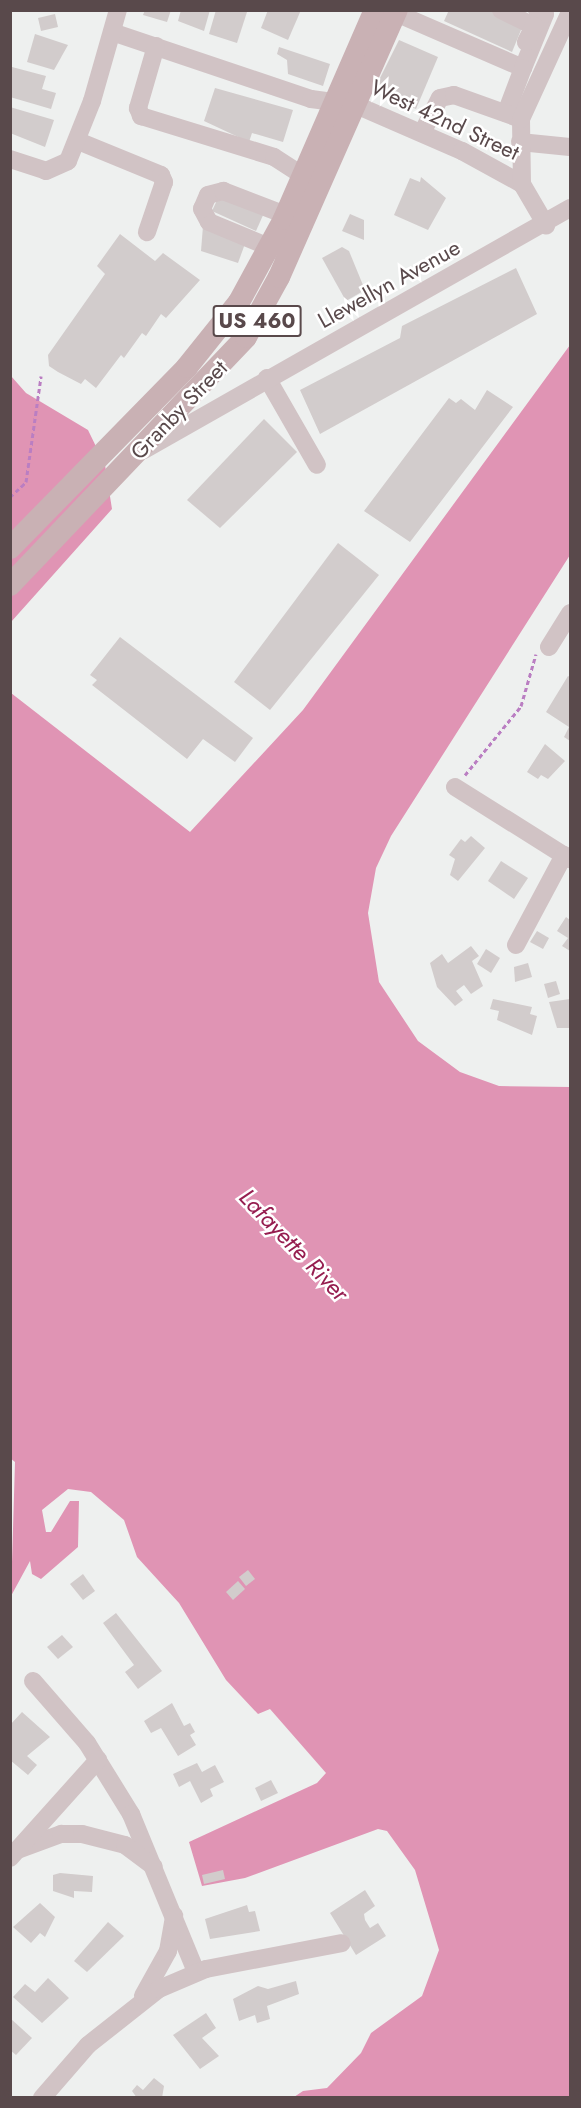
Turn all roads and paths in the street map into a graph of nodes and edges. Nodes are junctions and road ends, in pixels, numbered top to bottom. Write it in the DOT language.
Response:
graph roads {
  1 [pos="118,10"];
  2 [pos="501,10"];
  3 [pos="389,11"];
  4 [pos="543,12"];
  5 [pos="570,12"];
  6 [pos="422,25"];
  7 [pos="112,32"];
  8 [pos="156,46"];
  9 [pos="523,68"];
  10 [pos="346,103"];
  11 [pos="514,116"];
  12 [pos="422,133"];
  13 [pos="78,141"];
  14 [pos="520,142"];
  15 [pos="570,147"];
  16 [pos="10,159"];
  17 [pos="303,176"];
  18 [pos="522,184"];
  19 [pos="570,208"];
  20 [pos="295,219"];
  21 [pos="546,225"];
  22 [pos="147,232"];
  23 [pos="279,252"];
  24 [pos="41,376"];
  25 [pos="267,378"];
  26 [pos="137,454"];
  27 [pos="317,465"];
  28 [pos="10,497"];
  29 [pos="10,548"];
  30 [pos="10,585"];
  31 [pos="570,613"];
  32 [pos="565,632"];
  33 [pos="543,649"];
  34 [pos="454,787"];
  35 [pos="567,857"];
  36 [pos="516,945"];
  37 [pos="33,1681"];
  38 [pos="98,1760"];
  39 [pos="15,1853"];
  40 [pos="158,1870"];
  41 [pos="174,1915"];
  42 [pos="342,1943"];
  43 [pos="196,1972"];
  44 [pos="139,2002"];
  45 [pos="42,2097"];
  1 -- 7 [label="street"];
  2 -- 6 [label="street"];
  3 -- 6 [label="street"];
  3 -- 10 [label="main road, Granby Street / US 460"];
  4 -- 9 [label="street"];
  5 -- 11 [label="street"];
  6 -- 9 [label="street"];
  7 -- 8 [label="street, West 42nd Street"];
  7 -- 13 [label="street"];
  8 -- 10 [label="street, West 42nd Street"];
  8 -- 17 [label="street"];
  9 -- 11 [label="street"];
  10 -- 12 [label="street, West 42nd Street"];
  10 -- 17 [label="main road, Granby Street / US 460"];
  10 -- 20 [label="main road, Granby Street / US 460"];
  11 -- 12 [label="street"];
  11 -- 14 [label="street"];
  12 -- 18 [label="street, West 42nd Street"];
  13 -- 16 [label="street"];
  13 -- 22 [label="street"];
  14 -- 15 [label="street"];
  14 -- 18 [label="street"];
  17 -- 20 [label="main road, Granby Street / US 460"];
  18 -- 21 [label="street, West 42nd Street"];
  19 -- 21 [label="street, Llewellyn Avenue"];
  20 -- 23 [label="main road, Granby Street / US 460"];
  20 -- 23 [label="street"];
  21 -- 25 [label="street, Llewellyn Avenue"];
  23 -- 26 [label="main road, Granby Street / US 460"];
  23 -- 29 [label="main road, Granby Street / US 460"];
  24 -- 28 [label="path"];
  25 -- 26 [label="street, Llewellyn Avenue"];
  25 -- 27 [label="street"];
  26 -- 30 [label="main road, Granby Street / US 460"];
  31 -- 32 [label="street"];
  32 -- 33 [label="street"];
  33 -- 34 [label="path"];
  34 -- 35 [label="street"];
  35 -- 36 [label="street"];
  37 -- 38 [label="street"];
  38 -- 39 [label="street"];
  38 -- 40 [label="street"];
  39 -- 40 [label="street"];
  40 -- 41 [label="street"];
  41 -- 43 [label="street"];
  41 -- 44 [label="street"];
  42 -- 43 [label="street"];
  43 -- 44 [label="street"];
  44 -- 45 [label="street"];
}
